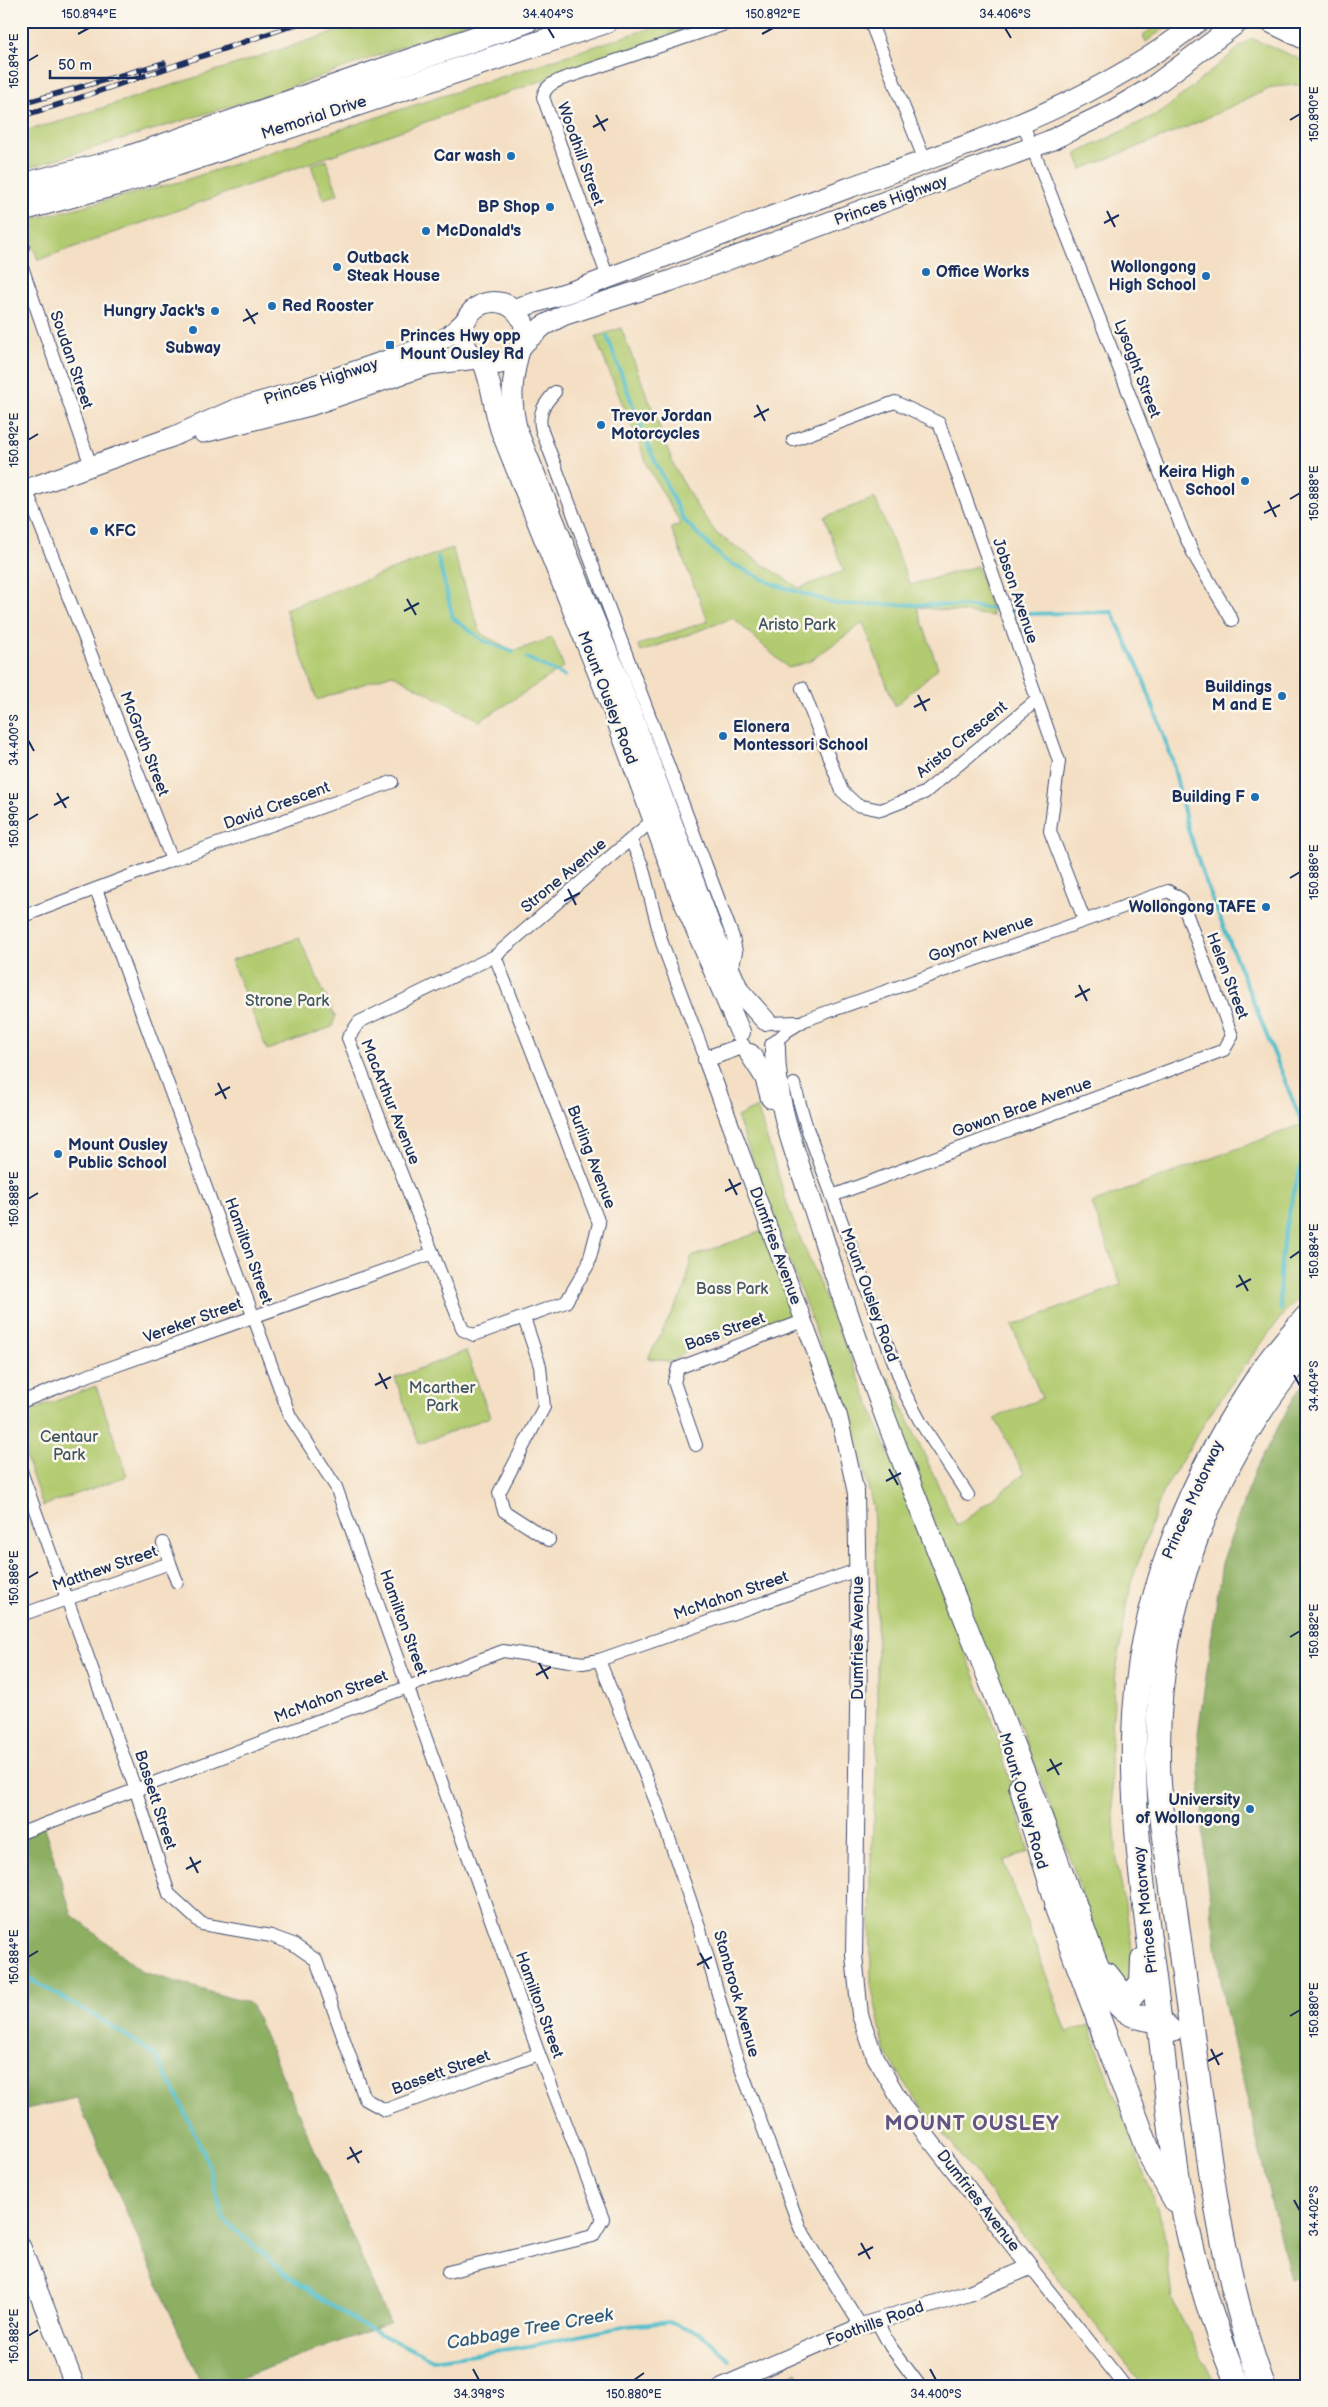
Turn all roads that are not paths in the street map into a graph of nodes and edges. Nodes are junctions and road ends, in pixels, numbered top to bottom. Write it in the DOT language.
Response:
graph roads {
  1 [pos="526,21"];
  2 [pos="734,21"];
  3 [pos="870,21"];
  4 [pos="1198,21"];
  5 [pos="1240,21"];
  6 [pos="1272,21"];
  7 [pos="604,23"];
  8 [pos="1307,38"];
  9 [pos="1023,124"];
  10 [pos="1033,148"];
  11 [pos="917,164"];
  12 [pos="21,186"];
  13 [pos="910,194"];
  14 [pos="21,209"];
  15 [pos="21,264"];
  16 [pos="608,278"];
  17 [pos="514,308"];
  18 [pos="466,320"];
  19 [pos="522,348"];
  20 [pos="479,360"];
  21 [pos="555,392"];
  22 [pos="172,437"];
  23 [pos="794,440"];
  24 [pos="91,466"];
  25 [pos="24,490"];
  26 [pos="542,495"];
  27 [pos="570,505"];
  28 [pos="1232,620"];
  29 [pos="802,688"];
  30 [pos="1037,700"];
  31 [pos="392,782"];
  32 [pos="653,820"];
  33 [pos="631,841"];
  34 [pos="172,860"];
  35 [pos="96,889"];
  36 [pos="1168,891"];
  37 [pos="21,917"];
  38 [pos="1084,919"];
  39 [pos="496,956"];
  40 [pos="731,973"];
  41 [pos="771,1032"];
  42 [pos="744,1044"];
  43 [pos="1224,1050"];
  44 [pos="706,1059"];
  45 [pos="794,1084"];
  46 [pos="832,1196"];
  47 [pos="433,1253"];
  48 [pos="838,1285"];
  49 [pos="254,1317"];
  50 [pos="1307,1317"];
  51 [pos="524,1318"];
  52 [pos="803,1321"];
  53 [pos="1307,1348"];
  54 [pos="21,1402"];
  55 [pos="696,1445"];
  56 [pos="21,1471"];
  57 [pos="968,1495"];
  58 [pos="549,1540"];
  59 [pos="163,1543"];
  60 [pos="170,1563"];
  61 [pos="857,1570"];
  62 [pos="177,1582"];
  63 [pos="67,1598"];
  64 [pos="21,1615"];
  65 [pos="599,1660"];
  66 [pos="1138,1683"];
  67 [pos="408,1686"];
  68 [pos="135,1788"];
  69 [pos="21,1833"];
  70 [pos="1065,1904"];
  71 [pos="1159,2022"];
  72 [pos="539,2054"];
  73 [pos="1185,2215"];
  74 [pos="21,2247"];
  75 [pos="1030,2267"];
  76 [pos="448,2272"];
  77 [pos="877,2322"];
  78 [pos="861,2326"];
  79 [pos="75,2386"];
  80 [pos="722,2386"];
  81 [pos="920,2386"];
  82 [pos="1125,2386"];
  83 [pos="1238,2386"];
  84 [pos="1261,2386"];
  1 -- 12 [label="highway, Memorial Drive"];
  2 -- 16 [label="street, Woodhill Street"];
  3 -- 11 [label="street"];
  4 -- 9 [label="main road, Princes Highway"];
  5 -- 10 [label="main road, Princes Highway"];
  6 -- 8 [label="highway"];
  7 -- 14 [label="highway, Memorial Drive"];
  9 -- 10 [label="street, Lysaght Street"];
  9 -- 11 [label="main road, Princes Highway"];
  10 -- 13 [label="main road, Princes Highway"];
  10 -- 28 [label="street, Lysaght Street"];
  11 -- 13 [label="main road"];
  11 -- 16 [label="main road, Princes Highway"];
  13 -- 19 [label="main road, Princes Highway"];
  15 -- 24 [label="street, Soudan Street"];
  16 -- 17 [label="main road, Princes Highway"];
  17 -- 18 [label="main road"];
  17 -- 19 [label="main road"];
  18 -- 20 [label="main road"];
  18 -- 22 [label="main road, Princes Highway"];
  19 -- 20 [label="main road"];
  19 -- 26 [label="main road, Mount Ousley Road"];
  20 -- 22 [label="main road, Princes Highway"];
  20 -- 32 [label="main road, Mount Ousley Road"];
  21 -- 27 [label="street, Mount Ousley Road"];
  22 -- 24 [label="main road, Princes Highway"];
  23 -- 30 [label="street, Jobson Avenue"];
  24 -- 25 [label="main road, Princes Highway"];
  25 -- 34 [label="street, McGrath Street"];
  26 -- 27 [label="street"];
  26 -- 40 [label="main road, Mount Ousley Road"];
  27 -- 40 [label="street, Mount Ousley Road"];
  29 -- 30 [label="street, Aristo Crescent"];
  30 -- 38 [label="street, Jobson Avenue"];
  31 -- 34 [label="street, David Crescent"];
  32 -- 33 [label="street, Strone Avenue"];
  32 -- 42 [label="main road, Mount Ousley Road"];
  33 -- 39 [label="street, Strone Avenue"];
  33 -- 44 [label="street, Dumfries Avenue"];
  34 -- 35 [label="street"];
  35 -- 37 [label="street"];
  35 -- 49 [label="street, Hamilton Street"];
  36 -- 38 [label="street, Gaynor Avenue"];
  36 -- 43 [label="street, Helen Street"];
  38 -- 41 [label="street, Gaynor Avenue"];
  39 -- 47 [label="street, MacArthur Avenue"];
  39 -- 51 [label="street, Burling Avenue"];
  40 -- 41 [label="main road, Mount Ousley Road"];
  41 -- 42 [label="main road"];
  41 -- 42 [label="main road"];
  41 -- 48 [label="main road, Mount Ousley Road"];
  42 -- 44 [label="street"];
  42 -- 48 [label="main road, Mount Ousley Road"];
  43 -- 46 [label="street, Gowan Brae Avenue"];
  44 -- 52 [label="street, Dumfries Avenue"];
  45 -- 46 [label="street, Mount Ousley Road"];
  46 -- 57 [label="street, Mount Ousley Road"];
  47 -- 49 [label="street, Vereker Street"];
  47 -- 51 [label="street, Burling Avenue"];
  48 -- 70 [label="main road, Mount Ousley Road"];
  49 -- 54 [label="street, Vereker Street"];
  49 -- 67 [label="street, Hamilton Street"];
  50 -- 66 [label="highway, Princes Motorway"];
  51 -- 58 [label="street"];
  52 -- 55 [label="street, Bass Street"];
  52 -- 61 [label="street, Dumfries Avenue"];
  53 -- 84 [label="highway, Princes Motorway"];
  56 -- 63 [label="street, Bassett Street"];
  59 -- 60 [label="street, Matthew Street"];
  60 -- 62 [label="street, Matthew Street"];
  60 -- 63 [label="street, Matthew Street"];
  61 -- 65 [label="street, McMahon Street"];
  61 -- 75 [label="street, Dumfries Avenue"];
  63 -- 64 [label="street, Matthew Street"];
  63 -- 68 [label="street, Bassett Street"];
  65 -- 67 [label="street, McMahon Street"];
  65 -- 78 [label="street, Stanbrook Avenue"];
  66 -- 70 [label="highway"];
  66 -- 71 [label="highway, Princes Motorway"];
  67 -- 68 [label="street, McMahon Street"];
  67 -- 72 [label="street, Hamilton Street"];
  68 -- 69 [label="street, McMahon Street"];
  68 -- 72 [label="street, Bassett Street"];
  70 -- 71 [label="highway"];
  70 -- 73 [label="highway"];
  71 -- 73 [label="highway, Princes Motorway"];
  71 -- 84 [label="highway"];
  72 -- 76 [label="street, Hamilton Street"];
  73 -- 83 [label="highway, Princes Motorway"];
  74 -- 79 [label="main road"];
  75 -- 77 [label="street, Foothills Road"];
  75 -- 82 [label="street, Dumfries Avenue"];
  77 -- 78 [label="street, Foothills Road"];
  77 -- 81 [label="street"];
  78 -- 80 [label="street, Foothills Road"];
}
